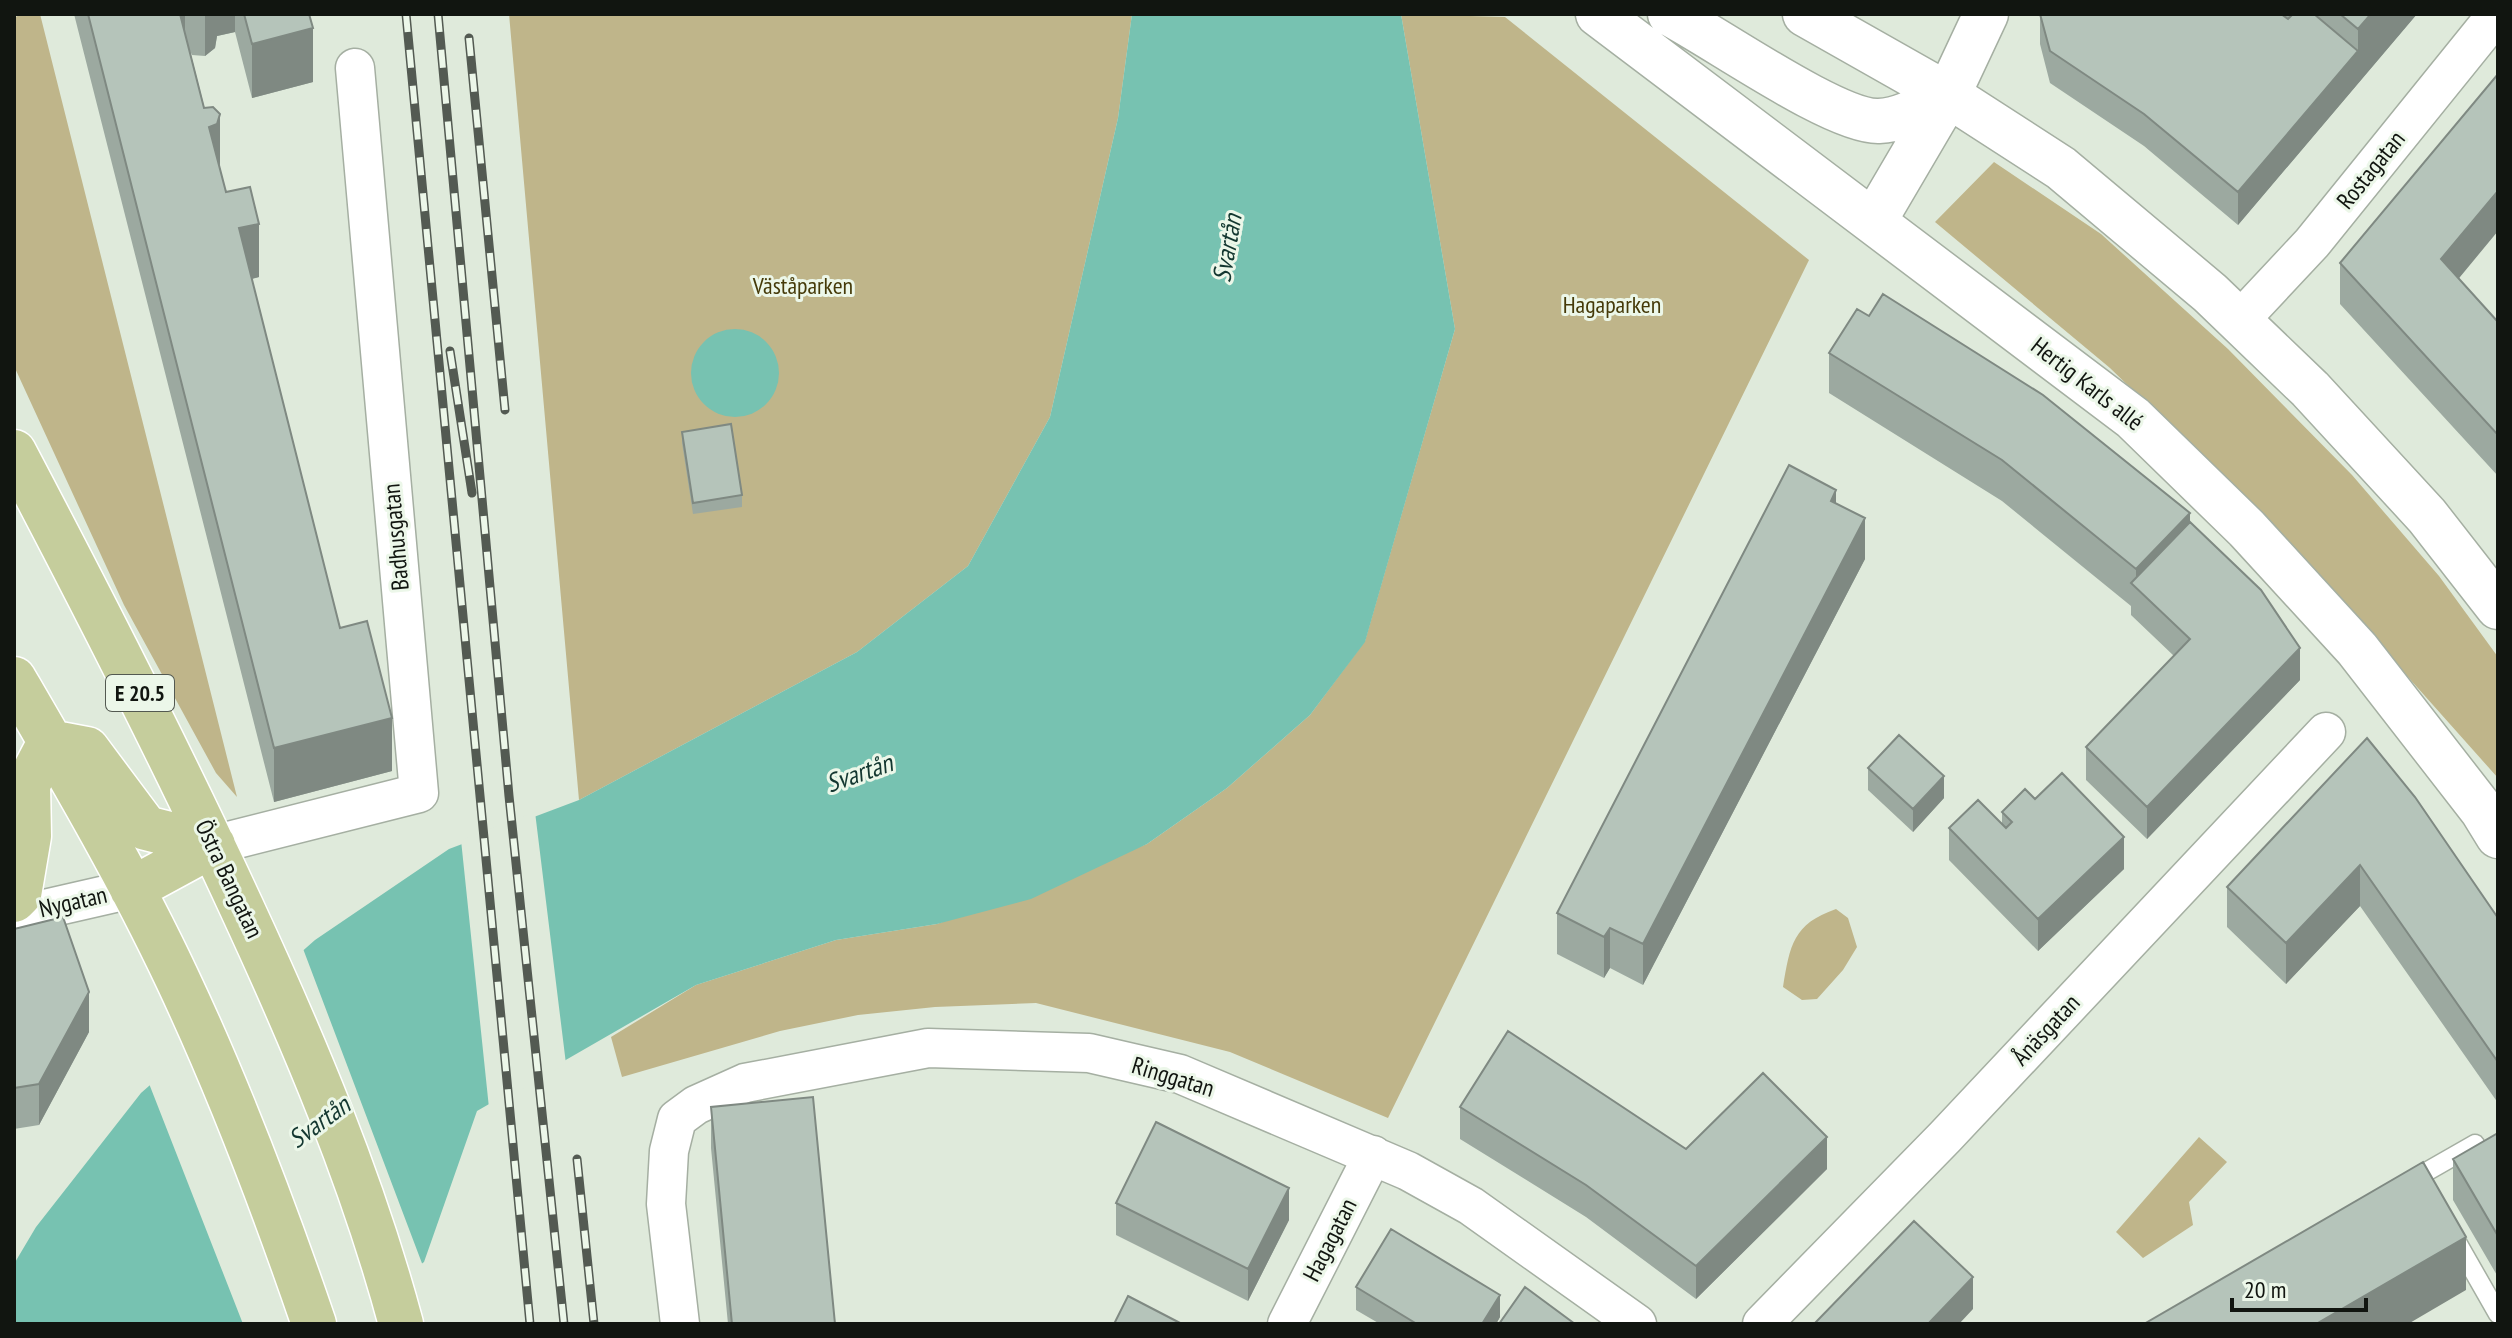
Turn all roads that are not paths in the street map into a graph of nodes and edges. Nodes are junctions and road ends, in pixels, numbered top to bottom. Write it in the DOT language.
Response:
graph roads {
  1 [pos="1598,14"];
  2 [pos="1670,14"];
  3 [pos="1805,14"];
  4 [pos="1986,14"];
  5 [pos="2497,14"];
  6 [pos="355,68"];
  7 [pos="1948,95"];
  8 [pos="1874,221"];
  9 [pos="2239,321"];
  10 [pos="14,452"];
  11 [pos="2498,607"];
  12 [pos="14,679"];
  13 [pos="2326,732"];
  14 [pos="50,742"];
  15 [pos="2498,836"];
  16 [pos="213,845"];
  17 [pos="132,889"];
  18 [pos="14,900"];
  19 [pos="14,916"];
  20 [pos="2475,1144"];
  21 [pos="1373,1155"];
  22 [pos="396,1306"];
  23 [pos="2498,1314"];
  24 [pos="1293,1322"];
  25 [pos="314,1324"];
  26 [pos="680,1324"];
  27 [pos="1637,1324"];
  28 [pos="1762,1324"];
  1 -- 8 [label="main road, Hertig Karls allé"];
  2 -- 7 [label="main road"];
  3 -- 7 [label="main road"];
  4 -- 7 [label="main road"];
  5 -- 9 [label="street, Rostagatan"];
  6 -- 16 [label="street, Badhusgatan"];
  7 -- 8 [label="main road"];
  7 -- 9 [label="main road"];
  8 -- 15 [label="main road, Hertig Karls allé"];
  9 -- 11 [label="main road"];
  10 -- 16 [label="main road, Östra Bangatan / E 20.5"];
  12 -- 14 [label="main road"];
  13 -- 28 [label="street, Ånäsgatan"];
  14 -- 16 [label="main road"];
  14 -- 17 [label="main road"];
  14 -- 18 [label="main road"];
  16 -- 17 [label="main road"];
  16 -- 22 [label="main road, Östra Bangatan / E 20.5"];
  17 -- 19 [label="street, Nygatan"];
  17 -- 25 [label="main road"];
  20 -- 23 [label="lane"];
  21 -- 24 [label="street, Hagagatan"];
  21 -- 26 [label="street, Ringgatan"];
  21 -- 27 [label="street, Ringgatan"];
}
